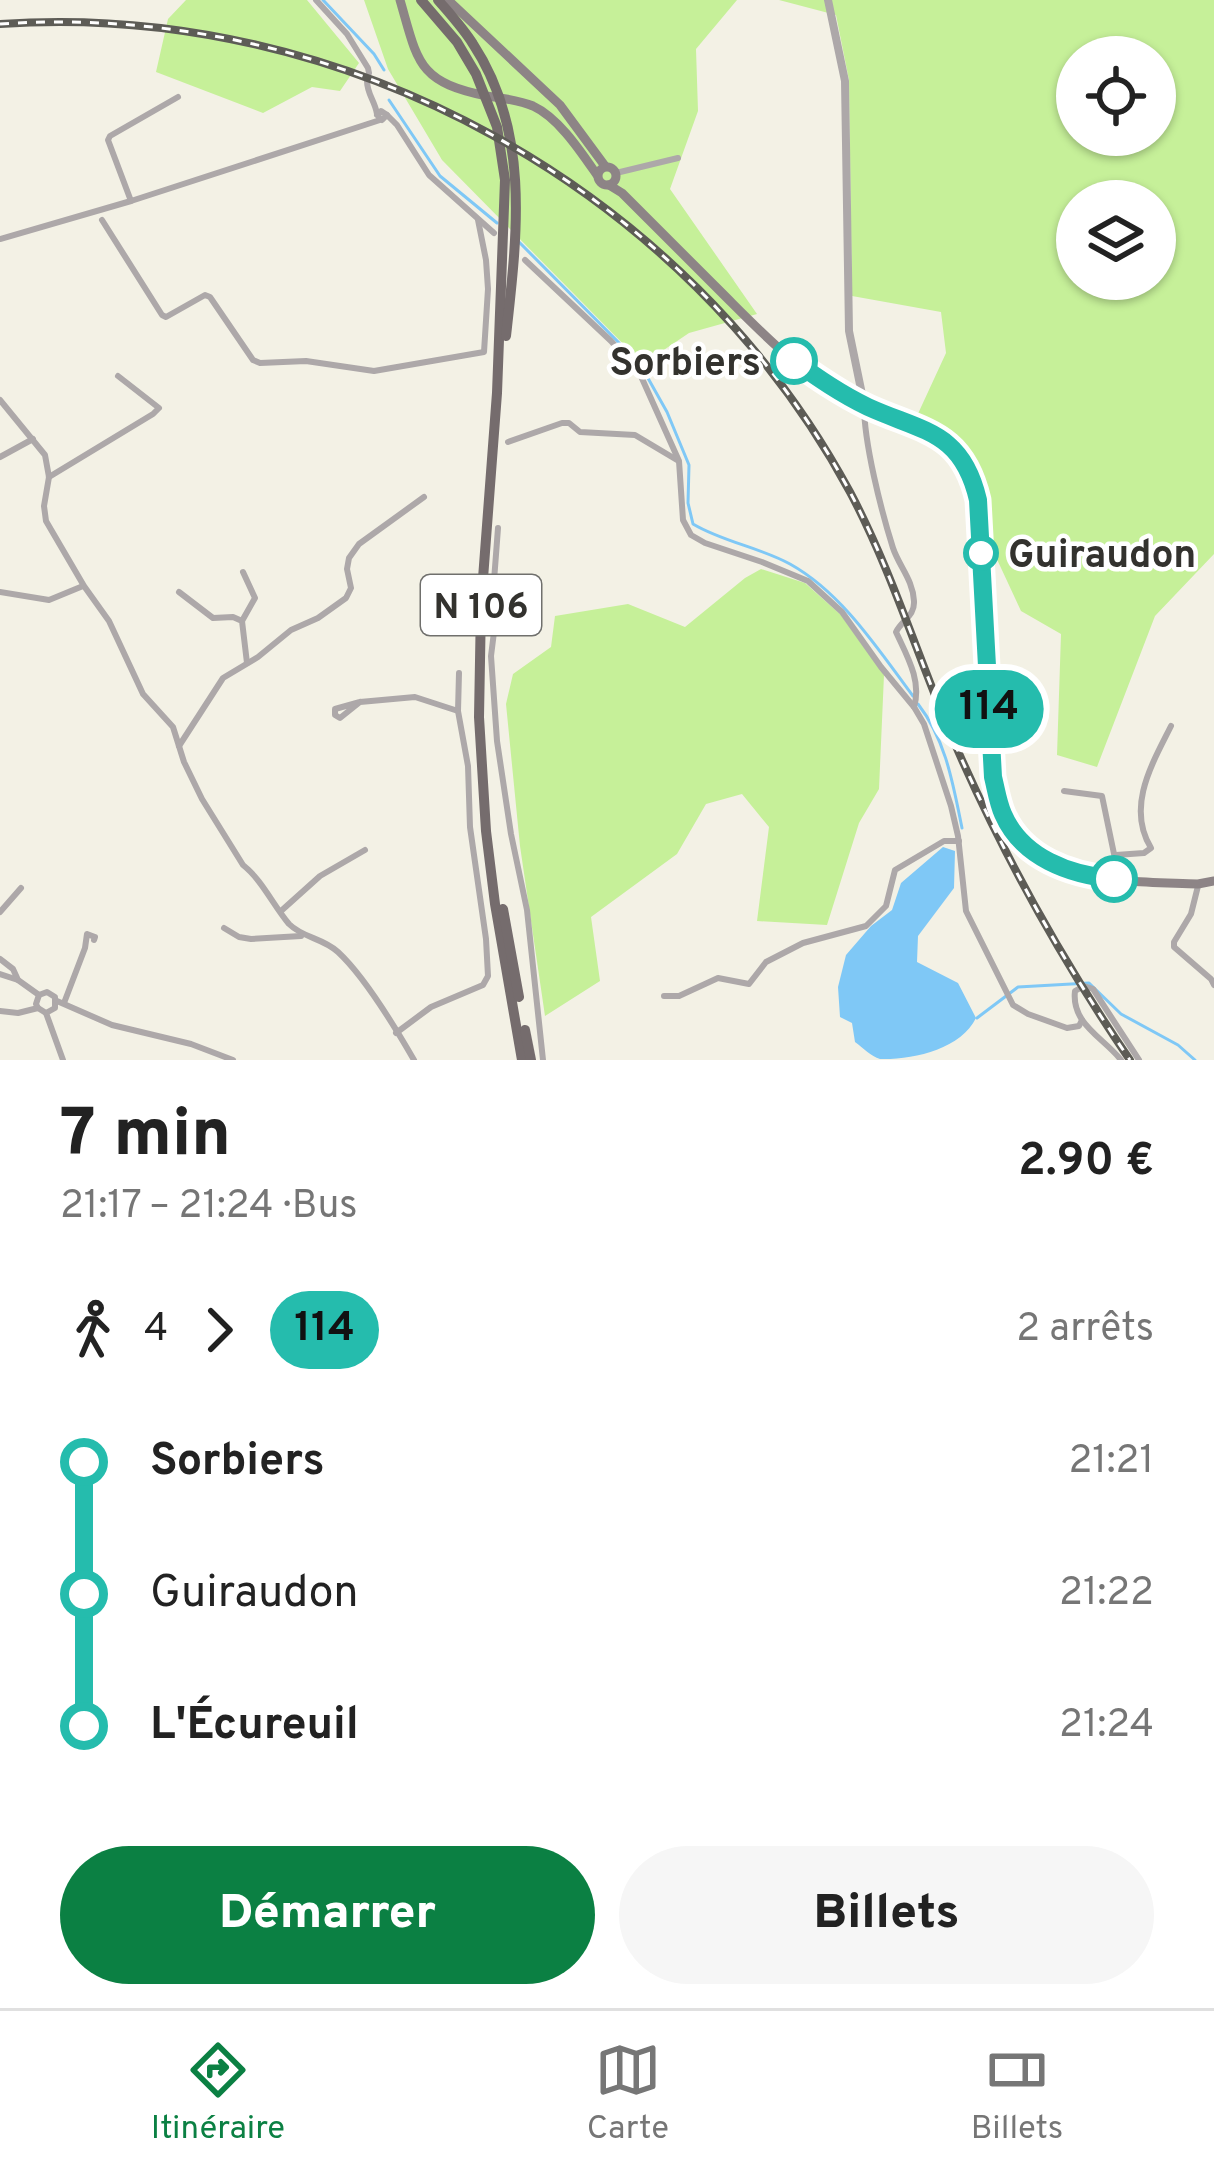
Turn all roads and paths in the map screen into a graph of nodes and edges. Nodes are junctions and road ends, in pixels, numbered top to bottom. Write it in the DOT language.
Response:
graph roads {
  1 [pos="316,0"];
  2 [pos="400,0"];
  3 [pos="421,0"];
  4 [pos="438,0"];
  5 [pos="448,0"];
  6 [pos="828,0"];
  7 [pos="492,96"];
  8 [pos="178,97"];
  9 [pos="382,117"];
  10 [pos="678,158"];
  11 [pos="601,171"];
  12 [pos="614,179"];
  13 [pos="131,201"];
  14 [pos="102,220"];
  15 [pos="478,220"];
  16 [pos="499,229"];
  17 [pos="0,239"];
  18 [pos="514,256"];
  19 [pos="118,376"];
  20 [pos="0,400"];
  21 [pos="864,405"];
  22 [pos="33,439"];
  23 [pos="508,442"];
  24 [pos="0,457"];
  25 [pos="679,461"];
  26 [pos="49,477"];
  27 [pos="424,497"];
  28 [pos="498,528"];
  29 [pos="242,572"];
  30 [pos="84,586"];
  31 [pos="0,592"];
  32 [pos="178,592"];
  33 [pos="242,621"];
  34 [pos="248,663"];
  35 [pos="459,673"];
  36 [pos="360,702"];
  37 [pos="914,707"];
  38 [pos="458,711"];
  39 [pos="1171,726"];
  40 [pos="178,746"];
  41 [pos="1064,791"];
  42 [pos="486,816"];
  43 [pos="959,841"];
  44 [pos="364,850"];
  45 [pos="1116,855"];
  46 [pos="1120,880"];
  47 [pos="1214,881"];
  48 [pos="1198,884"];
  49 [pos="21,888"];
  50 [pos="281,911"];
  51 [pos="0,912"];
  52 [pos="224,928"];
  53 [pos="304,935"];
  54 [pos="94,940"];
  55 [pos="0,959"];
  56 [pos="0,974"];
  57 [pos="18,980"];
  58 [pos="1214,986"];
  59 [pos="39,995"];
  60 [pos="664,996"];
  61 [pos="60,1002"];
  62 [pos="42,1010"];
  63 [pos="0,1011"];
  64 [pos="1082,1020"];
  65 [pos="396,1033"];
  66 [pos="63,1060"];
  67 [pos="233,1060"];
  68 [pos="414,1060"];
  69 [pos="528,1060"];
  70 [pos="543,1060"];
  71 [pos="1121,1060"];
  72 [pos="1139,1060"];
  1 -- 9 [label="street"];
  2 -- 11 [label="main road"];
  3 -- 7 [label="main road, N 106"];
  4 -- 7 [label="main road, N 106"];
  5 -- 11 [label="main road"];
  6 -- 21 [label="street"];
  7 -- 16 [label="main road, N 106"];
  7 -- 18 [label="main road, N 106"];
  8 -- 13 [label="street"];
  9 -- 13 [label="street"];
  9 -- 15 [label="street"];
  10 -- 12 [label="street"];
  11 -- 12 [label="main road"];
  11 -- 12 [label="main road"];
  12 -- 21 [label="main road"];
  13 -- 17 [label="street"];
  14 -- 15 [label="street"];
  15 -- 16 [label="street"];
  16 -- 18 [label="main road, N 106"];
  18 -- 25 [label="street"];
  18 -- 42 [label="main road, N 106"];
  19 -- 26 [label="street"];
  20 -- 22 [label="street"];
  21 -- 37 [label="street"];
  21 -- 46 [label="main road"];
  22 -- 24 [label="street"];
  22 -- 26 [label="street"];
  23 -- 25 [label="street"];
  25 -- 37 [label="street"];
  26 -- 30 [label="street"];
  27 -- 34 [label="street"];
  28 -- 70 [label="street"];
  29 -- 33 [label="street"];
  30 -- 31 [label="street"];
  30 -- 40 [label="street"];
  32 -- 33 [label="street"];
  33 -- 34 [label="street"];
  34 -- 40 [label="street"];
  35 -- 38 [label="street"];
  36 -- 38 [label="street"];
  37 -- 43 [label="street"];
  38 -- 65 [label="street"];
  39 -- 45 [label="street"];
  40 -- 50 [label="street"];
  41 -- 45 [label="street"];
  42 -- 69 [label="main road, N 106"];
  42 -- 69 [label="main road, N 106"];
  43 -- 60 [label="street"];
  43 -- 64 [label="street"];
  44 -- 50 [label="street"];
  45 -- 46 [label="street"];
  46 -- 48 [label="main road"];
  47 -- 48 [label="main road"];
  48 -- 58 [label="street"];
  49 -- 51 [label="street"];
  50 -- 53 [label="street"];
  52 -- 53 [label="street"];
  53 -- 65 [label="street"];
  54 -- 61 [label="street"];
  55 -- 57 [label="street"];
  56 -- 57 [label="street"];
  57 -- 59 [label="street"];
  59 -- 61 [label="street"];
  59 -- 62 [label="street"];
  61 -- 62 [label="street"];
  61 -- 67 [label="street"];
  62 -- 63 [label="street"];
  62 -- 66 [label="street"];
  64 -- 71 [label="street"];
  64 -- 72 [label="street"];
  65 -- 68 [label="street"];
}
